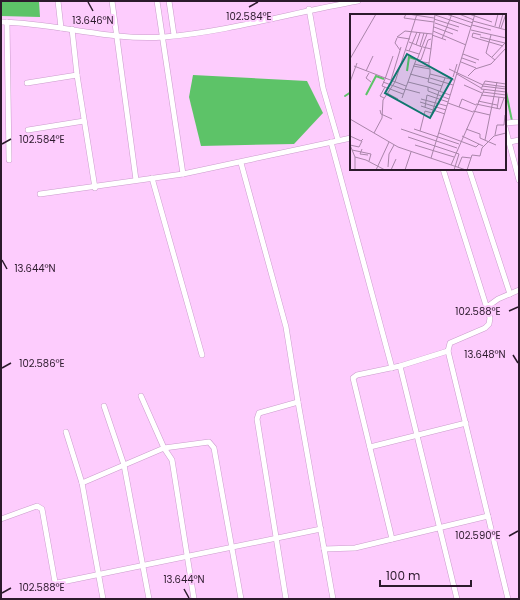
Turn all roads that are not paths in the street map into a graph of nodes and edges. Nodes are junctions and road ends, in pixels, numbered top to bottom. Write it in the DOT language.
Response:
graph roads {
  1 [pos="58,1"];
  2 [pos="112,1"];
  3 [pos="157,1"];
  4 [pos="169,1"];
  5 [pos="358,1"];
  6 [pos="309,9"];
  7 [pos="4,22"];
  8 [pos="61,28"];
  9 [pos="72,29"];
  10 [pos="174,36"];
  11 [pos="118,37"];
  12 [pos="164,37"];
  13 [pos="77,75"];
  14 [pos="27,82"];
  15 [pos="84,121"];
  16 [pos="519,122"];
  17 [pos="506,123"];
  18 [pos="28,130"];
  19 [pos="506,130"];
  20 [pos="350,138"];
  21 [pos="338,140"];
  22 [pos="519,140"];
  23 [pos="331,142"];
  24 [pos="510,142"];
  25 [pos="9,160"];
  26 [pos="241,163"];
  27 [pos="443,170"];
  28 [pos="469,170"];
  29 [pos="183,174"];
  30 [pos="152,178"];
  31 [pos="136,180"];
  32 [pos="519,180"];
  33 [pos="95,188"];
  34 [pos="40,194"];
  35 [pos="519,290"];
  36 [pos="510,294"];
  37 [pos="488,307"];
  38 [pos="448,351"];
  39 [pos="202,355"];
  40 [pos="400,366"];
  41 [pos="392,368"];
  42 [pos="141,396"];
  43 [pos="298,402"];
  44 [pos="104,406"];
  45 [pos="466,423"];
  46 [pos="66,432"];
  47 [pos="417,435"];
  48 [pos="370,447"];
  49 [pos="164,448"];
  50 [pos="124,465"];
  51 [pos="82,483"];
  52 [pos="488,516"];
  53 [pos="1,519"];
  54 [pos="440,528"];
  55 [pos="321,529"];
  56 [pos="276,539"];
  57 [pos="392,539"];
  58 [pos="232,548"];
  59 [pos="324,549"];
  60 [pos="187,557"];
  61 [pos="143,566"];
  62 [pos="99,575"];
  63 [pos="103,599"];
  64 [pos="149,599"];
  65 [pos="194,599"];
  66 [pos="241,599"];
  67 [pos="286,599"];
  68 [pos="333,599"];
  69 [pos="457,599"];
  70 [pos="508,599"];
  1 -- 8 [label="street"];
  2 -- 11 [label="street"];
  3 -- 12 [label="street"];
  4 -- 10 [label="street"];
  5 -- 6 [label="street"];
  6 -- 10 [label="street"];
  6 -- 21 [label="street"];
  7 -- 8 [label="street"];
  7 -- 25 [label="street"];
  8 -- 9 [label="street"];
  9 -- 11 [label="street"];
  9 -- 13 [label="street"];
  10 -- 12 [label="street"];
  11 -- 12 [label="street"];
  11 -- 31 [label="street"];
  12 -- 29 [label="street"];
  13 -- 14 [label="street"];
  13 -- 15 [label="street"];
  15 -- 18 [label="street"];
  15 -- 33 [label="street"];
  16 -- 17 [label="street"];
  19 -- 24 [label="street"];
  20 -- 21 [label="street"];
  21 -- 23 [label="street"];
  22 -- 24 [label="street"];
  23 -- 26 [label="street"];
  23 -- 41 [label="street"];
  24 -- 32 [label="street"];
  26 -- 29 [label="street"];
  26 -- 43 [label="street"];
  27 -- 37 [label="street"];
  28 -- 36 [label="street"];
  29 -- 30 [label="street"];
  30 -- 31 [label="street"];
  30 -- 39 [label="street"];
  31 -- 33 [label="street"];
  33 -- 34 [label="street"];
  35 -- 36 [label="street"];
  36 -- 37 [label="street"];
  37 -- 38 [label="street"];
  38 -- 40 [label="street"];
  38 -- 45 [label="street"];
  40 -- 41 [label="street"];
  40 -- 47 [label="street"];
  41 -- 48 [label="street"];
  42 -- 49 [label="street"];
  43 -- 55 [label="street"];
  43 -- 56 [label="street"];
  44 -- 50 [label="street"];
  45 -- 47 [label="street"];
  45 -- 52 [label="street"];
  46 -- 51 [label="street"];
  47 -- 48 [label="street"];
  47 -- 54 [label="street"];
  48 -- 57 [label="street"];
  49 -- 50 [label="street"];
  49 -- 58 [label="street"];
  49 -- 60 [label="street"];
  50 -- 51 [label="street"];
  50 -- 61 [label="street"];
  51 -- 62 [label="street"];
  52 -- 54 [label="street"];
  52 -- 70 [label="street"];
  53 -- 62 [label="street"];
  54 -- 57 [label="street"];
  54 -- 69 [label="street"];
  55 -- 56 [label="street"];
  55 -- 59 [label="street"];
  56 -- 58 [label="street"];
  56 -- 67 [label="street"];
  57 -- 59 [label="street"];
  58 -- 60 [label="street"];
  58 -- 66 [label="street"];
  59 -- 68 [label="street"];
  60 -- 61 [label="street"];
  60 -- 65 [label="street"];
  61 -- 62 [label="street"];
  61 -- 64 [label="street"];
  62 -- 63 [label="street"];
}
